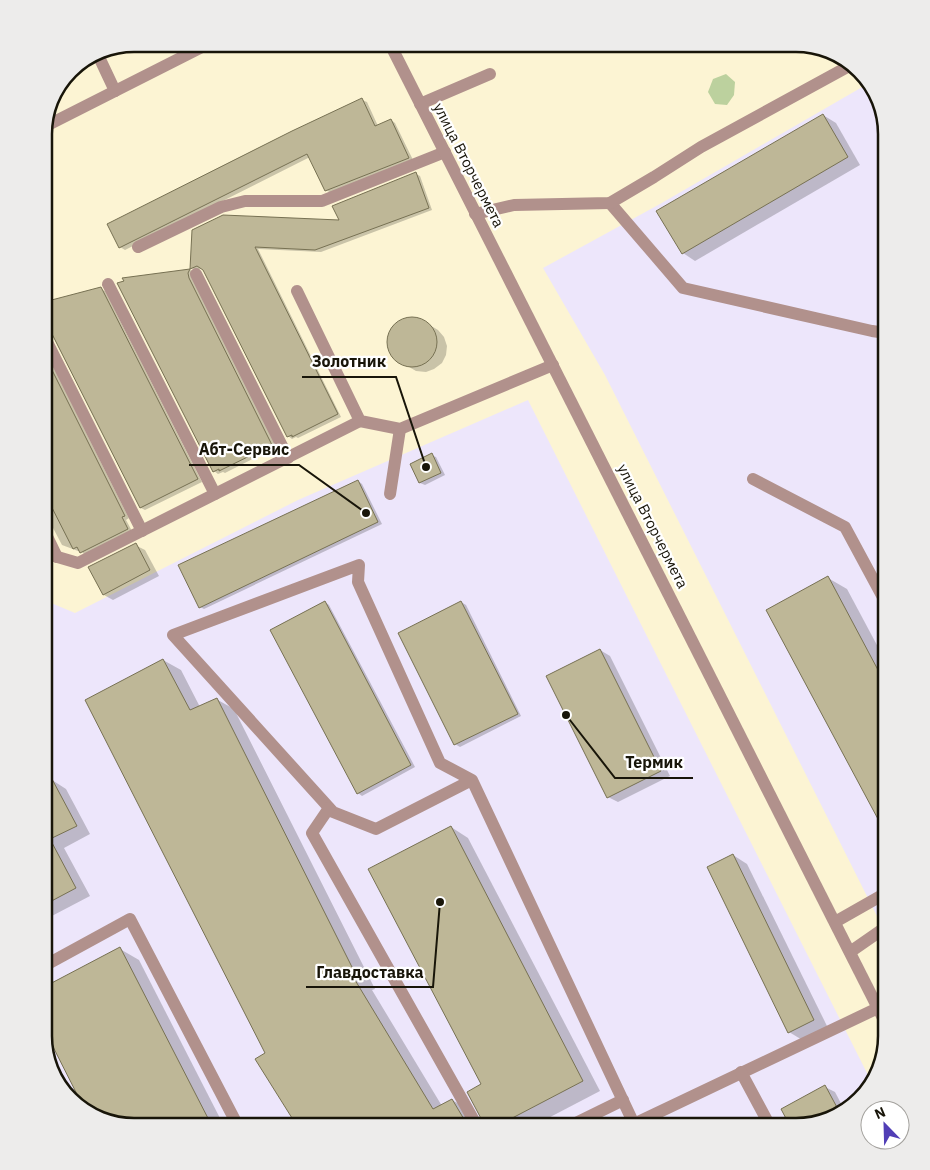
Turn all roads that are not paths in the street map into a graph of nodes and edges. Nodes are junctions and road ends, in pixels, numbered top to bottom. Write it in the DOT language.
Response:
graph roads {
  1 [pos="192,52"];
  2 [pos="394,52"];
  3 [pos="101,61"];
  4 [pos="844,70"];
  5 [pos="490,74"];
  6 [pos="115,90"];
  7 [pos="420,104"];
  8 [pos="54,122"];
  9 [pos="445,152"];
  10 [pos="610,203"];
  11 [pos="475,214"];
  12 [pos="138,247"];
  13 [pos="196,274"];
  14 [pos="108,284"];
  15 [pos="297,291"];
  16 [pos="878,332"];
  17 [pos="53,353"];
  18 [pos="553,365"];
  19 [pos="360,422"];
  20 [pos="400,429"];
  21 [pos="288,458"];
  22 [pos="753,479"];
  23 [pos="215,494"];
  24 [pos="390,494"];
  25 [pos="142,531"];
  26 [pos="53,548"];
  27 [pos="53,556"];
  28 [pos="57,557"];
  29 [pos="878,588"];
  30 [pos="472,780"];
  31 [pos="329,808"];
  32 [pos="878,898"];
  33 [pos="835,922"];
  34 [pos="878,933"];
  35 [pos="850,952"];
  36 [pos="52,962"];
  37 [pos="878,1008"];
  38 [pos="741,1072"];
  39 [pos="622,1100"];
  40 [pos="234,1118"];
  41 [pos="472,1118"];
  42 [pos="586,1118"];
  43 [pos="631,1118"];
  44 [pos="648,1118"];
  45 [pos="766,1118"];
  1 -- 6 [label="street"];
  2 -- 7 [label="street, улица Вторчермета"];
  3 -- 6 [label="street"];
  4 -- 10 [label="street"];
  5 -- 7 [label="street"];
  6 -- 8 [label="street"];
  7 -- 9 [label="street, улица Вторчермета"];
  9 -- 11 [label="street, улица Вторчермета"];
  9 -- 12 [label="street"];
  10 -- 11 [label="street"];
  10 -- 16 [label="street"];
  11 -- 18 [label="street, улица Вторчермета"];
  13 -- 21 [label="street"];
  14 -- 23 [label="street"];
  15 -- 19 [label="street"];
  17 -- 25 [label="street"];
  18 -- 20 [label="street"];
  18 -- 33 [label="street, улица Вторчермета"];
  19 -- 20 [label="street"];
  19 -- 21 [label="street"];
  20 -- 24 [label="street"];
  21 -- 23 [label="street"];
  22 -- 29 [label="street"];
  23 -- 25 [label="street"];
  25 -- 28 [label="street"];
  26 -- 28 [label="street"];
  27 -- 28 [label="street"];
  30 -- 31 [label="street"];
  30 -- 31 [label="street"];
  30 -- 39 [label="street"];
  31 -- 41 [label="street"];
  32 -- 33 [label="street"];
  33 -- 35 [label="street, улица Вторчермета"];
  34 -- 35 [label="street"];
  35 -- 37 [label="street, улица Вторчермета"];
  36 -- 40 [label="street"];
  37 -- 38 [label="street"];
  38 -- 44 [label="street"];
  38 -- 45 [label="street"];
  39 -- 42 [label="street"];
  39 -- 43 [label="street"];
}
